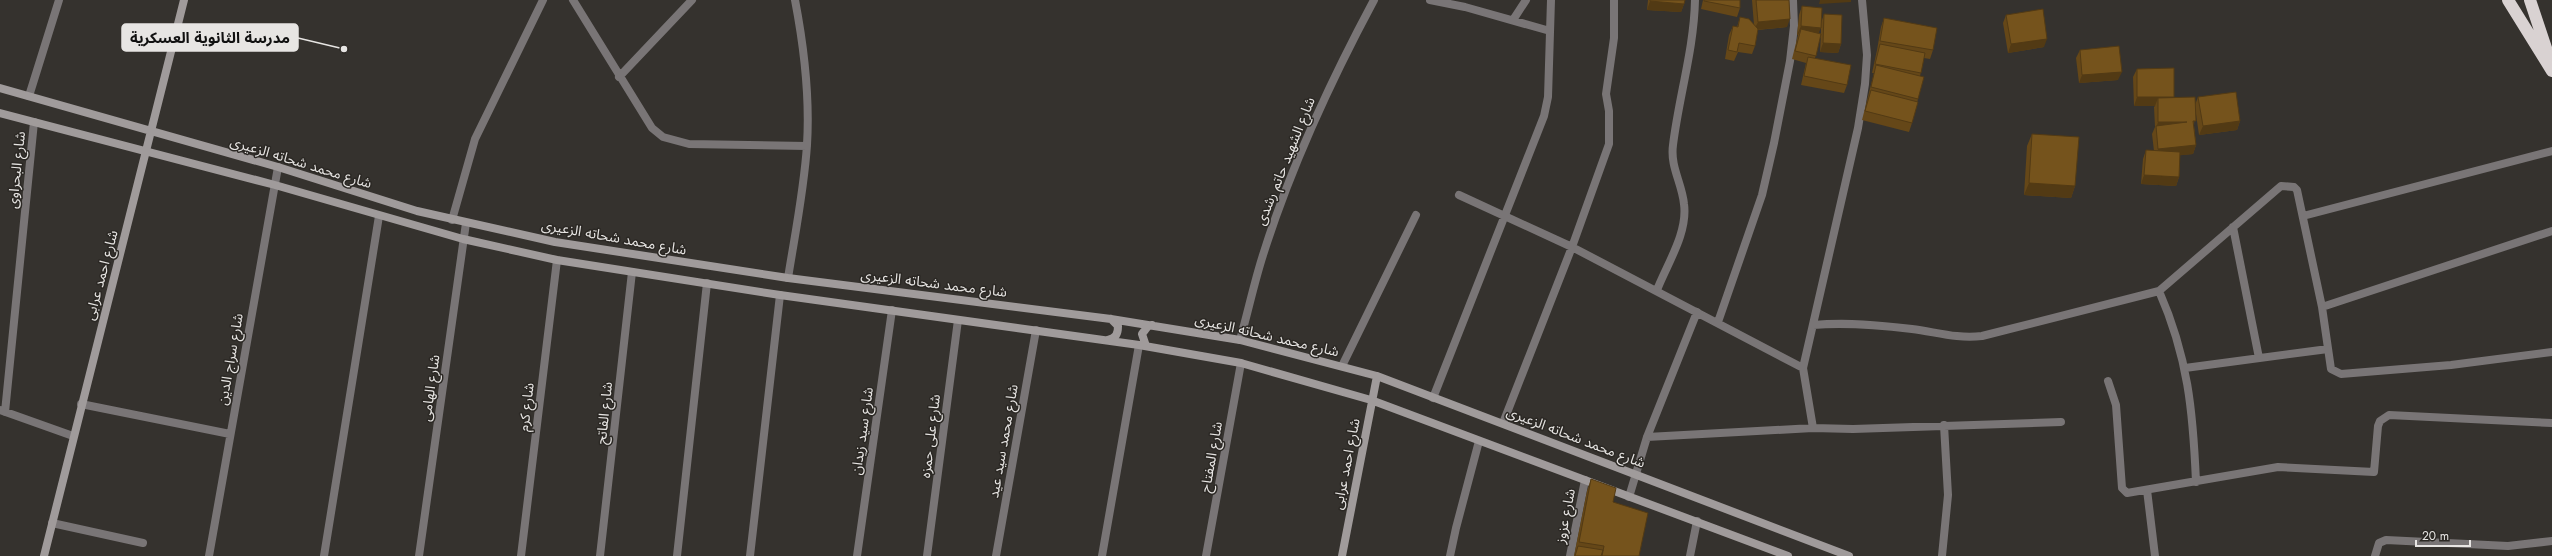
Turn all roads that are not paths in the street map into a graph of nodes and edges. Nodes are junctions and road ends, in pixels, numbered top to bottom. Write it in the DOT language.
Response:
graph roads {
  1 [pos="59,0"];
  2 [pos="543,0"];
  3 [pos="572,0"];
  4 [pos="692,0"];
  5 [pos="794,0"];
  6 [pos="1374,0"];
  7 [pos="1430,0"];
  8 [pos="1526,0"];
  9 [pos="1551,0"];
  10 [pos="1614,0"];
  11 [pos="1695,0"];
  12 [pos="1793,0"];
  13 [pos="1862,0"];
  14 [pos="2508,0"];
  15 [pos="2530,0"];
  16 [pos="183,1"];
  17 [pos="1512,20"];
  18 [pos="1550,31"];
  19 [pos="2552,65"];
  20 [pos="2552,71"];
  21 [pos="619,77"];
  22 [pos="0,88"];
  23 [pos="29,96"];
  24 [pos="0,113"];
  25 [pos="34,122"];
  26 [pos="153,131"];
  27 [pos="807,146"];
  28 [pos="2552,151"];
  29 [pos="147,152"];
  30 [pos="278,167"];
  31 [pos="275,184"];
  32 [pos="1459,195"];
  33 [pos="1416,215"];
  34 [pos="379,216"];
  35 [pos="1504,216"];
  36 [pos="2303,216"];
  37 [pos="452,220"];
  38 [pos="466,223"];
  39 [pos="2233,227"];
  40 [pos="2552,231"];
  41 [pos="463,239"];
  42 [pos="1572,247"];
  43 [pos="557,260"];
  44 [pos="632,272"];
  45 [pos="788,278"];
  46 [pos="707,283"];
  47 [pos="1657,290"];
  48 [pos="2159,291"];
  49 [pos="780,295"];
  50 [pos="2322,307"];
  51 [pos="892,310"];
  52 [pos="1697,312"];
  53 [pos="1111,319"];
  54 [pos="958,320"];
  55 [pos="1718,322"];
  56 [pos="1152,325"];
  57 [pos="1813,325"];
  58 [pos="1036,330"];
  59 [pos="1108,340"];
  60 [pos="1240,340"];
  61 [pos="1142,345"];
  62 [pos="2328,349"];
  63 [pos="2552,352"];
  64 [pos="2259,358"];
  65 [pos="1241,363"];
  66 [pos="1342,366"];
  67 [pos="1803,368"];
  68 [pos="2185,368"];
  69 [pos="1377,376"];
  70 [pos="2108,381"];
  71 [pos="1433,398"];
  72 [pos="1372,400"];
  73 [pos="81,404"];
  74 [pos="3,411"];
  75 [pos="2061,422"];
  76 [pos="1503,423"];
  77 [pos="2552,423"];
  78 [pos="1944,425"];
  79 [pos="1813,428"];
  80 [pos="230,434"];
  81 [pos="73,436"];
  82 [pos="1647,437"];
  83 [pos="1479,441"];
  84 [pos="1635,473"];
  85 [pos="1585,480"];
  86 [pos="2196,482"];
  87 [pos="2148,490"];
  88 [pos="1629,497"];
  89 [pos="1697,521"];
  90 [pos="52,523"];
  91 [pos="2552,541"];
  92 [pos="143,543"];
  93 [pos="44,556"];
  94 [pos="209,556"];
  95 [pos="324,556"];
  96 [pos="419,556"];
  97 [pos="521,556"];
  98 [pos="600,556"];
  99 [pos="677,556"];
  100 [pos="750,556"];
  101 [pos="857,556"];
  102 [pos="927,556"];
  103 [pos="996,556"];
  104 [pos="1102,556"];
  105 [pos="1206,556"];
  106 [pos="1342,556"];
  107 [pos="1450,556"];
  108 [pos="1570,556"];
  109 [pos="1690,556"];
  110 [pos="1788,556"];
  111 [pos="1849,556"];
  112 [pos="1942,556"];
  113 [pos="2155,556"];
  114 [pos="2375,556"];
  1 -- 23 [label="street"];
  2 -- 37 [label="street"];
  3 -- 21 [label="street"];
  4 -- 21 [label="street"];
  5 -- 27 [label="street"];
  6 -- 60 [label="street, شارع الشهيد حاتم رشدى"];
  7 -- 17 [label="street"];
  8 -- 17 [label="street"];
  9 -- 18 [label="street"];
  10 -- 42 [label="street"];
  11 -- 47 [label="street"];
  12 -- 55 [label="street"];
  13 -- 57 [label="street"];
  14 -- 20 [label="highway"];
  15 -- 19 [label="highway"];
  16 -- 26 [label="street, شارع احمد عرابى"];
  17 -- 18 [label="street"];
  18 -- 35 [label="street"];
  21 -- 27 [label="street"];
  22 -- 23 [label="street, شارع محمد شحاته الزعيرى"];
  23 -- 26 [label="street, شارع محمد شحاته الزعيرى"];
  24 -- 25 [label="street, شارع محمد شحاته الزعيرى"];
  25 -- 29 [label="street, شارع محمد شحاته الزعيرى"];
  25 -- 74 [label="street, شارع البحراوى"];
  26 -- 29 [label="street, شارع احمد عرابى"];
  26 -- 30 [label="street, شارع محمد شحاته الزعيرى"];
  27 -- 45 [label="street"];
  28 -- 36 [label="street"];
  29 -- 31 [label="street, شارع محمد شحاته الزعيرى"];
  29 -- 73 [label="street, شارع احمد عرابى"];
  30 -- 31 [label="street, شارع سراج الدين"];
  30 -- 37 [label="street, شارع محمد شحاته الزعيرى"];
  31 -- 34 [label="street, شارع محمد شحاته الزعيرى"];
  31 -- 80 [label="street, شارع سراج الدين"];
  32 -- 35 [label="street"];
  33 -- 66 [label="street"];
  34 -- 41 [label="street, شارع محمد شحاته الزعيرى"];
  34 -- 95 [label="street"];
  35 -- 42 [label="street"];
  35 -- 71 [label="street"];
  36 -- 39 [label="street"];
  36 -- 50 [label="street"];
  37 -- 38 [label="street, شارع محمد شحاته الزعيرى"];
  38 -- 41 [label="street, شارع الهامى"];
  38 -- 45 [label="street, شارع محمد شحاته الزعيرى"];
  39 -- 48 [label="street"];
  39 -- 64 [label="street"];
  40 -- 50 [label="street"];
  41 -- 43 [label="street, شارع محمد شحاته الزعيرى"];
  41 -- 96 [label="street, شارع الهامى"];
  42 -- 47 [label="street"];
  42 -- 76 [label="street"];
  43 -- 44 [label="street, شارع محمد شحاته الزعيرى"];
  43 -- 97 [label="street, شارع كرم"];
  44 -- 46 [label="street, شارع محمد شحاته الزعيرى"];
  44 -- 98 [label="street, شارع الفاتح"];
  45 -- 53 [label="street, شارع محمد شحاته الزعيرى"];
  46 -- 49 [label="street, شارع محمد شحاته الزعيرى"];
  46 -- 99 [label="street"];
  47 -- 52 [label="street"];
  48 -- 57 [label="street"];
  48 -- 68 [label="street"];
  49 -- 51 [label="street, شارع محمد شحاته الزعيرى"];
  49 -- 100 [label="street"];
  50 -- 62 [label="street"];
  51 -- 54 [label="street, شارع محمد شحاته الزعيرى"];
  51 -- 101 [label="street, شارع سيد زيدان"];
  52 -- 55 [label="street"];
  52 -- 82 [label="street"];
  53 -- 56 [label="street, شارع محمد شحاته الزعيرى"];
  53 -- 59 [label="street"];
  54 -- 58 [label="street, شارع محمد شحاته الزعيرى"];
  54 -- 102 [label="street, شارع على حمزه"];
  55 -- 67 [label="street"];
  56 -- 60 [label="street, شارع محمد شحاته الزعيرى"];
  56 -- 61 [label="street"];
  57 -- 67 [label="street"];
  58 -- 59 [label="street, شارع محمد شحاته الزعيرى"];
  58 -- 103 [label="street, شارع محمد سيد عيد"];
  59 -- 61 [label="street, شارع محمد شحاته الزعيرى"];
  60 -- 66 [label="street, شارع محمد شحاته الزعيرى"];
  61 -- 65 [label="street, شارع محمد شحاته الزعيرى"];
  61 -- 104 [label="street"];
  62 -- 63 [label="street"];
  62 -- 64 [label="street"];
  64 -- 68 [label="street"];
  65 -- 72 [label="street, شارع محمد شحاته الزعيرى"];
  65 -- 105 [label="street, شارع المفتاح"];
  66 -- 69 [label="street, شارع محمد شحاته الزعيرى"];
  67 -- 79 [label="street"];
  68 -- 86 [label="street"];
  69 -- 71 [label="street, شارع محمد شحاته الزعيرى"];
  69 -- 72 [label="street, شارع احمد عرابى"];
  70 -- 87 [label="street"];
  71 -- 76 [label="street, شارع محمد شحاته الزعيرى"];
  72 -- 83 [label="street, شارع محمد شحاته الزعيرى"];
  72 -- 106 [label="street, شارع احمد عرابى"];
  73 -- 80 [label="street"];
  73 -- 81 [label="street, شارع احمد عرابى"];
  74 -- 81 [label="street"];
  75 -- 78 [label="street"];
  76 -- 84 [label="street, شارع محمد شحاته الزعيرى"];
  77 -- 86 [label="street"];
  78 -- 79 [label="street"];
  78 -- 112 [label="street"];
  79 -- 82 [label="street"];
  80 -- 94 [label="street, شارع سراج الدين"];
  81 -- 90 [label="street, شارع احمد عرابى"];
  82 -- 84 [label="street"];
  83 -- 85 [label="street, شارع محمد شحاته الزعيرى"];
  83 -- 107 [label="street"];
  84 -- 88 [label="street"];
  84 -- 111 [label="street, شارع محمد شحاته الزعيرى"];
  85 -- 88 [label="street, شارع محمد شحاته الزعيرى"];
  85 -- 108 [label="street, شارع عزوز"];
  86 -- 87 [label="street"];
  87 -- 113 [label="street"];
  88 -- 89 [label="street, شارع محمد شحاته الزعيرى"];
  89 -- 109 [label="street"];
  89 -- 110 [label="street, شارع محمد شحاته الزعيرى"];
  90 -- 92 [label="street"];
  90 -- 93 [label="street, شارع احمد عرابى"];
  91 -- 114 [label="street"];
}
